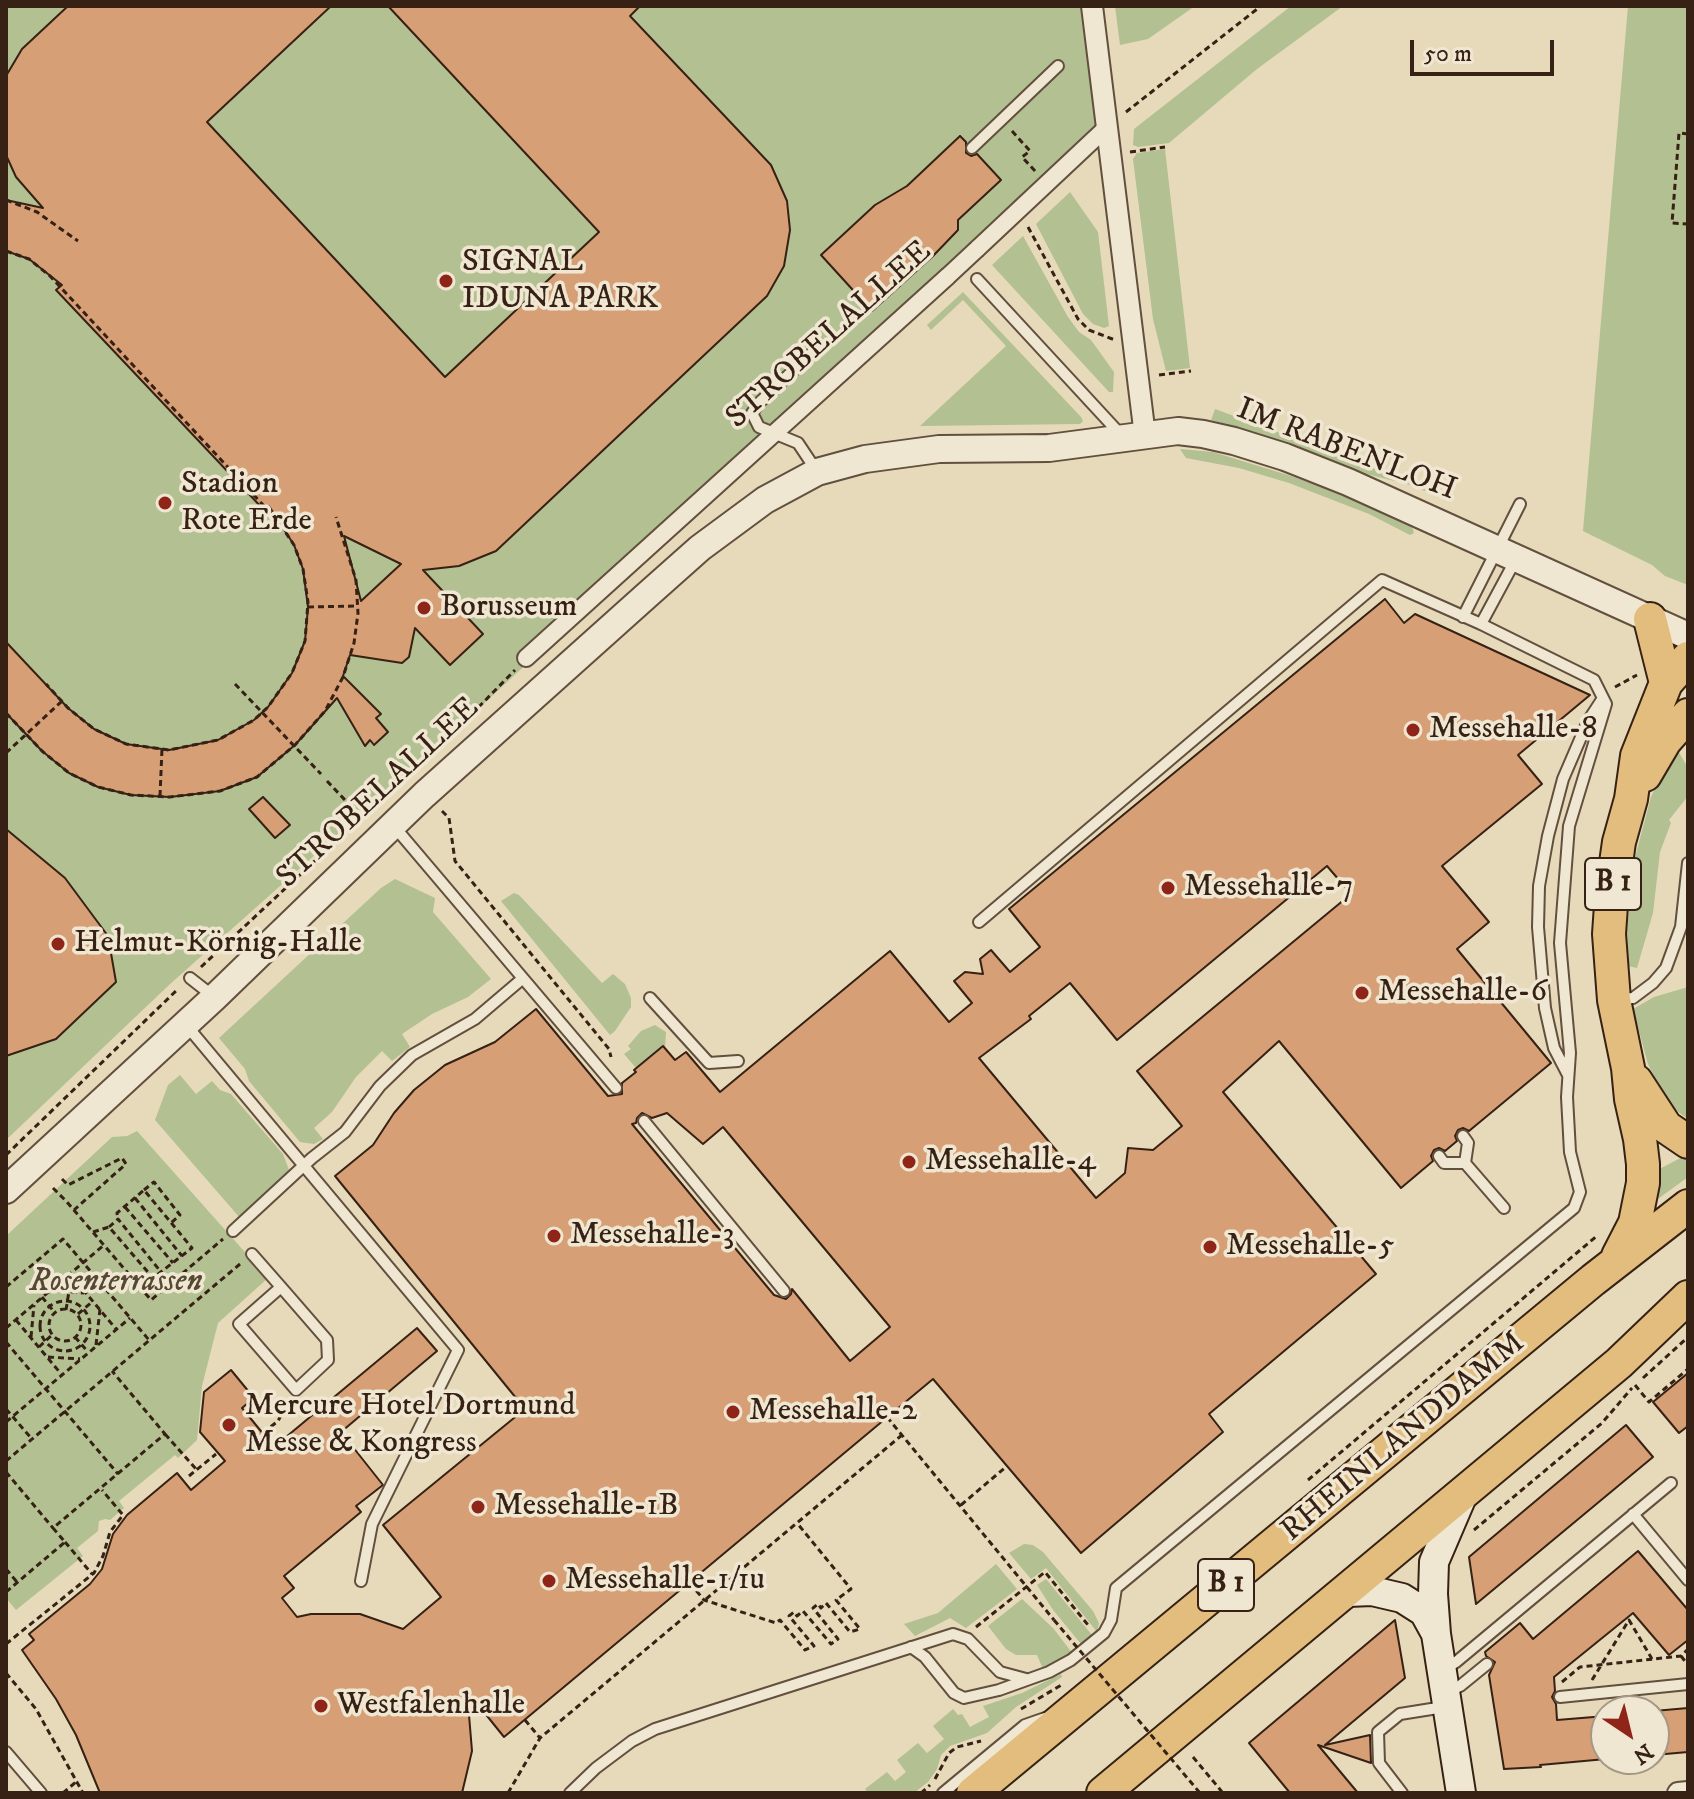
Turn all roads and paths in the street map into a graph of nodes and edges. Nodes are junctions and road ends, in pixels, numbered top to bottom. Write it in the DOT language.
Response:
graph roads {
  1 [pos="1092,6"];
  2 [pos="1261,6"];
  3 [pos="1058,66"];
  4 [pos="1107,127"];
  5 [pos="1688,134"];
  6 [pos="1017,137"];
  7 [pos="1165,147"];
  8 [pos="972,148"];
  9 [pos="1143,150"];
  10 [pos="1046,184"];
  11 [pos="6,200"];
  12 [pos="1019,210"];
  13 [pos="1688,224"];
  14 [pos="78,241"];
  15 [pos="6,251"];
  16 [pos="977,279"];
  17 [pos="1133,345"];
  18 [pos="814,351"];
  19 [pos="1191,371"];
  20 [pos="1138,379"];
  21 [pos="771,434"];
  22 [pos="1134,437"];
  23 [pos="817,472"];
  24 [pos="1520,504"];
  25 [pos="336,517"];
  26 [pos="1508,553"];
  27 [pos="357,606"];
  28 [pos="308,607"];
  29 [pos="1463,617"];
  30 [pos="1650,619"];
  31 [pos="1481,624"];
  32 [pos="1687,637"];
  33 [pos="526,658"];
  34 [pos="1664,682"];
  35 [pos="1623,683"];
  36 [pos="46,684"];
  37 [pos="235,684"];
  38 [pos="1603,698"];
  39 [pos="62,701"];
  40 [pos="263,712"];
  41 [pos="6,713"];
  42 [pos="1688,715"];
  43 [pos="26,734"];
  44 [pos="1665,741"];
  45 [pos="295,745"];
  46 [pos="162,749"];
  47 [pos="6,753"];
  48 [pos="321,774"];
  49 [pos="327,781"];
  50 [pos="424,795"];
  51 [pos="160,796"];
  52 [pos="1631,799"];
  53 [pos="362,818"];
  54 [pos="393,825"];
  55 [pos="1688,863"];
  56 [pos="979,922"];
  57 [pos="190,978"];
  58 [pos="522,979"];
  59 [pos="215,997"];
  60 [pos="650,998"];
  61 [pos="1614,1000"];
  62 [pos="186,1024"];
  63 [pos="611,1060"];
  64 [pos="738,1061"];
  65 [pos="1628,1068"];
  66 [pos="1569,1076"];
  67 [pos="616,1088"];
  68 [pos="644,1121"];
  69 [pos="1463,1136"];
  70 [pos="1688,1142"];
  71 [pos="6,1155"];
  72 [pos="1439,1156"];
  73 [pos="1465,1163"];
  74 [pos="305,1165"];
  75 [pos="62,1179"];
  76 [pos="53,1188"];
  77 [pos="6,1190"];
  78 [pos="144,1190"];
  79 [pos="135,1198"];
  80 [pos="1688,1206"];
  81 [pos="125,1207"];
  82 [pos="1504,1208"];
  83 [pos="74,1210"];
  84 [pos="118,1219"];
  85 [pos="171,1223"];
  86 [pos="1608,1225"];
  87 [pos="109,1227"];
  88 [pos="233,1231"];
  89 [pos="93,1232"];
  90 [pos="104,1245"];
  91 [pos="252,1254"];
  92 [pos="182,1256"];
  93 [pos="84,1263"];
  94 [pos="173,1263"];
  95 [pos="161,1272"];
  96 [pos="1603,1273"];
  97 [pos="70,1274"];
  98 [pos="6,1287"];
  99 [pos="281,1287"];
  100 [pos="51,1290"];
  101 [pos="69,1291"];
  102 [pos="784,1291"];
  103 [pos="86,1293"];
  104 [pos="42,1297"];
  105 [pos="1688,1297"];
  106 [pos="93,1301"];
  107 [pos="67,1302"];
  108 [pos="34,1304"];
  109 [pos="50,1307"];
  110 [pos="100,1309"];
  111 [pos="66,1310"];
  112 [pos="83,1310"];
  113 [pos="55,1313"];
  114 [pos="77,1315"];
  115 [pos="130,1318"];
  116 [pos="16,1320"];
  117 [pos="32,1322"];
  118 [pos="41,1323"];
  119 [pos="49,1324"];
  120 [pos="80,1326"];
  121 [pos="89,1327"];
  122 [pos="6,1328"];
  123 [pos="98,1328"];
  124 [pos="116,1329"];
  125 [pos="52,1335"];
  126 [pos="31,1337"];
  127 [pos="75,1337"];
  128 [pos="1688,1337"];
  129 [pos="149,1340"];
  130 [pos="46,1341"];
  131 [pos="64,1341"];
  132 [pos="6,1342"];
  133 [pos="81,1344"];
  134 [pos="96,1346"];
  135 [pos="39,1347"];
  136 [pos="63,1349"];
  137 [pos="88,1352"];
  138 [pos="47,1357"];
  139 [pos="63,1358"];
  140 [pos="80,1359"];
  141 [pos="1688,1369"];
  142 [pos="112,1371"];
  143 [pos="62,1375"];
  144 [pos="1635,1385"];
  145 [pos="46,1389"];
  146 [pos="296,1390"];
  147 [pos="6,1409"];
  148 [pos="65,1411"];
  149 [pos="12,1417"];
  150 [pos="887,1417"];
  151 [pos="6,1422"];
  152 [pos="263,1433"];
  153 [pos="165,1434"];
  154 [pos="902,1435"];
  155 [pos="32,1439"];
  156 [pos="216,1454"];
  157 [pos="6,1461"];
  158 [pos="1007,1466"];
  159 [pos="197,1470"];
  160 [pos="6,1472"];
  161 [pos="118,1474"];
  162 [pos="189,1476"];
  163 [pos="1671,1483"];
  164 [pos="1303,1484"];
  165 [pos="101,1488"];
  166 [pos="1464,1492"];
  167 [pos="960,1505"];
  168 [pos="1633,1514"];
  169 [pos="797,1523"];
  170 [pos="53,1528"];
  171 [pos="1466,1537"];
  172 [pos="65,1542"];
  173 [pos="6,1569"];
  174 [pos="92,1574"];
  175 [pos="1688,1580"];
  176 [pos="361,1581"];
  177 [pos="17,1582"];
  178 [pos="690,1583"];
  179 [pos="1027,1587"];
  180 [pos="6,1592"];
  181 [pos="704,1600"];
  182 [pos="1335,1600"];
  183 [pos="1436,1634"];
  184 [pos="963,1637"];
  185 [pos="1099,1638"];
  186 [pos="6,1644"];
  187 [pos="911,1647"];
  188 [pos="1688,1649"];
  189 [pos="1681,1656"];
  190 [pos="1652,1659"];
  191 [pos="1099,1661"];
  192 [pos="1487,1664"];
  193 [pos="1602,1664"];
  194 [pos="1688,1665"];
  195 [pos="1089,1669"];
  196 [pos="6,1673"];
  197 [pos="1028,1679"];
  198 [pos="1688,1684"];
  199 [pos="1444,1690"];
  200 [pos="1069,1695"];
  201 [pos="1583,1695"];
  202 [pos="1560,1697"];
  203 [pos="1020,1710"];
  204 [pos="525,1720"];
  205 [pos="989,1737"];
  206 [pos="540,1738"];
  207 [pos="6,1752"];
  208 [pos="1193,1757"];
  209 [pos="77,1781"];
  210 [pos="1688,1792"];
  211 [pos="41,1793"];
  212 [pos="63,1793"];
  213 [pos="83,1793"];
  214 [pos="508,1793"];
  215 [pos="570,1793"];
  216 [pos="921,1793"];
  217 [pos="943,1793"];
  218 [pos="973,1793"];
  219 [pos="1103,1793"];
  220 [pos="1200,1793"];
  221 [pos="1223,1793"];
  222 [pos="1402,1793"];
  223 [pos="1461,1793"];
  224 [pos="1678,1793"];
  1 -- 4 [label="street"];
  2 -- 4 [label="path"];
  3 -- 8 [label="lane"];
  4 -- 10 [label="street, STROBELALLEE"];
  4 -- 17 [label="street"];
  5 -- 13 [label="path"];
  6 -- 10 [label="path"];
  7 -- 9 [label="path"];
  10 -- 12 [label="street, STROBELALLEE"];
  11 -- 14 [label="path"];
  12 -- 17 [label="path"];
  12 -- 21 [label="street, STROBELALLEE, bridge"];
  15 -- 28 [label="path"];
  16 -- 22 [label="lane"];
  17 -- 20 [label="street"];
  18 -- 21 [label="lane"];
  19 -- 20 [label="path"];
  20 -- 22 [label="street"];
  21 -- 23 [label="lane"];
  21 -- 33 [label="street, STROBELALLEE"];
  22 -- 23 [label="street, IM RABENLOH"];
  22 -- 26 [label="street, IM RABENLOH"];
  23 -- 50 [label="street, STROBELALLEE"];
  24 -- 26 [label="lane"];
  25 -- 27 [label="path"];
  26 -- 29 [label="lane"];
  26 -- 30 [label="street, IM RABENLOH"];
  26 -- 31 [label="lane"];
  27 -- 28 [label="path"];
  27 -- 45 [label="path"];
  28 -- 40 [label="path"];
  29 -- 31 [label="lane"];
  29 -- 56 [label="lane"];
  30 -- 32 [label="street, IM RABENLOH"];
  30 -- 34 [label="main road"];
  31 -- 38 [label="lane"];
  32 -- 34 [label="main road, B 1"];
  33 -- 53 [label="path"];
  34 -- 35 [label="path"];
  34 -- 44 [label="main road, B 1"];
  34 -- 52 [label="main road, B 1"];
  36 -- 39 [label="path"];
  37 -- 40 [label="path"];
  38 -- 66 [label="lane"];
  38 -- 66 [label="lane"];
  39 -- 43 [label="path"];
  39 -- 46 [label="path"];
  40 -- 45 [label="path"];
  40 -- 46 [label="path"];
  41 -- 43 [label="path"];
  42 -- 44 [label="main road, B 1"];
  43 -- 47 [label="path"];
  43 -- 51 [label="path"];
  44 -- 52 [label="main road, B 1"];
  45 -- 48 [label="path"];
  45 -- 51 [label="path"];
  46 -- 51 [label="path"];
  49 -- 53 [label="path"];
  50 -- 54 [label="street, STROBELALLEE"];
  50 -- 63 [label="path"];
  52 -- 61 [label="main road, B 1"];
  53 -- 57 [label="path"];
  54 -- 58 [label="lane"];
  54 -- 59 [label="street, STROBELALLEE"];
  55 -- 61 [label="lane"];
  57 -- 59 [label="lane"];
  57 -- 71 [label="path"];
  58 -- 67 [label="lane"];
  58 -- 74 [label="lane"];
  59 -- 62 [label="street, STROBELALLEE"];
  60 -- 64 [label="lane"];
  61 -- 65 [label="main road, B 1"];
  62 -- 74 [label="lane"];
  62 -- 77 [label="street, STROBELALLEE"];
  65 -- 70 [label="main road, B 1"];
  65 -- 96 [label="main road, B 1"];
  66 -- 185 [label="lane"];
  68 -- 102 [label="lane"];
  69 -- 73 [label="lane"];
  72 -- 73 [label="lane"];
  73 -- 82 [label="lane"];
  74 -- 88 [label="lane"];
  74 -- 176 [label="lane"];
  75 -- 83 [label="path"];
  76 -- 83 [label="path"];
  78 -- 79 [label="path"];
  78 -- 85 [label="path"];
  78 -- 85 [label="path"];
  79 -- 81 [label="path"];
  79 -- 92 [label="path"];
  80 -- 96 [label="main road, RHEINLANDDAMM / B 1"];
  81 -- 84 [label="path"];
  81 -- 94 [label="path"];
  83 -- 89 [label="path"];
  84 -- 87 [label="path"];
  84 -- 95 [label="path"];
  85 -- 92 [label="path"];
  86 -- 164 [label="path"];
  87 -- 89 [label="path"];
  87 -- 95 [label="path"];
  88 -- 90 [label="path"];
  89 -- 90 [label="path"];
  90 -- 93 [label="path"];
  91 -- 99 [label="lane"];
  91 -- 129 [label="path"];
  92 -- 94 [label="path"];
  93 -- 97 [label="path"];
  93 -- 98 [label="path"];
  93 -- 115 [label="path"];
  94 -- 95 [label="path"];
  96 -- 200 [label="main road, RHEINLANDDAMM / B 1"];
  97 -- 100 [label="path"];
  97 -- 103 [label="path"];
  99 -- 146 [label="lane"];
  99 -- 146 [label="lane"];
  100 -- 101 [label="path"];
  100 -- 104 [label="path"];
  101 -- 103 [label="path"];
  101 -- 107 [label="path"];
  103 -- 106 [label="path"];
  104 -- 108 [label="path"];
  104 -- 109 [label="path"];
  105 -- 166 [label="main road, B 1"];
  106 -- 110 [label="path"];
  106 -- 112 [label="path"];
  107 -- 109 [label="path"];
  107 -- 111 [label="path"];
  107 -- 112 [label="path"];
  108 -- 116 [label="path"];
  108 -- 117 [label="path"];
  109 -- 113 [label="path"];
  109 -- 118 [label="path"];
  110 -- 123 [label="path"];
  110 -- 124 [label="path"];
  111 -- 113 [label="path"];
  111 -- 114 [label="path"];
  112 -- 114 [label="path"];
  112 -- 121 [label="path"];
  113 -- 119 [label="path"];
  114 -- 120 [label="path"];
  115 -- 124 [label="path"];
  115 -- 129 [label="path"];
  116 -- 122 [label="path"];
  116 -- 126 [label="path"];
  117 -- 118 [label="path"];
  117 -- 126 [label="path"];
  118 -- 119 [label="path"];
  118 -- 130 [label="path"];
  119 -- 125 [label="path"];
  120 -- 121 [label="path"];
  120 -- 127 [label="path"];
  121 -- 123 [label="path"];
  121 -- 133 [label="path"];
  123 -- 134 [label="path"];
  124 -- 134 [label="path"];
  125 -- 130 [label="path"];
  125 -- 131 [label="path"];
  126 -- 135 [label="path"];
  127 -- 131 [label="path"];
  127 -- 133 [label="path"];
  128 -- 144 [label="path"];
  129 -- 142 [label="path"];
  130 -- 135 [label="path"];
  130 -- 136 [label="path"];
  131 -- 136 [label="path"];
  132 -- 145 [label="path"];
  133 -- 136 [label="path"];
  133 -- 137 [label="path"];
  134 -- 137 [label="path"];
  135 -- 138 [label="path"];
  136 -- 139 [label="path"];
  137 -- 140 [label="path"];
  138 -- 139 [label="path"];
  138 -- 143 [label="path"];
  139 -- 140 [label="path"];
  140 -- 143 [label="path"];
  141 -- 144 [label="path"];
  142 -- 148 [label="path"];
  142 -- 153 [label="path"];
  143 -- 145 [label="path"];
  144 -- 171 [label="path"];
  145 -- 148 [label="path"];
  145 -- 149 [label="path"];
  146 -- 152 [label="path"];
  147 -- 149 [label="path"];
  148 -- 155 [label="path"];
  148 -- 161 [label="path"];
  149 -- 151 [label="path"];
  149 -- 155 [label="path"];
  150 -- 154 [label="path"];
  153 -- 159 [label="path"];
  153 -- 161 [label="path"];
  154 -- 167 [label="path"];
  154 -- 169 [label="path"];
  155 -- 157 [label="path"];
  156 -- 159 [label="path"];
  158 -- 167 [label="path"];
  159 -- 162 [label="path"];
  160 -- 170 [label="path"];
  161 -- 165 [label="path"];
  163 -- 168 [label="lane"];
  165 -- 170 [label="path"];
  165 -- 174 [label="path"];
  166 -- 182 [label="main road, B 1"];
  166 -- 183 [label="main road"];
  167 -- 179 [label="path"];
  168 -- 175 [label="lane"];
  168 -- 199 [label="lane"];
  169 -- 181 [label="path"];
  169 -- 181 [label="path"];
  170 -- 172 [label="path"];
  172 -- 174 [label="path"];
  172 -- 177 [label="path"];
  173 -- 177 [label="path"];
  174 -- 186 [label="path"];
  177 -- 180 [label="path"];
  178 -- 181 [label="path"];
  179 -- 184 [label="path"];
  179 -- 185 [label="path"];
  179 -- 220 [label="path, bridge"];
  181 -- 206 [label="path"];
  182 -- 183 [label="main road"];
  182 -- 219 [label="main road, B 1"];
  183 -- 199 [label="main road"];
  184 -- 187 [label="lane"];
  184 -- 197 [label="lane"];
  185 -- 197 [label="lane"];
  187 -- 197 [label="lane"];
  187 -- 215 [label="lane"];
  188 -- 189 [label="path"];
  189 -- 190 [label="path"];
  189 -- 194 [label="path"];
  190 -- 193 [label="path"];
  190 -- 193 [label="path"];
  191 -- 195 [label="path"];
  192 -- 199 [label="lane"];
  193 -- 201 [label="path"];
  193 -- 202 [label="path"];
  196 -- 209 [label="path"];
  198 -- 201 [label="lane"];
  199 -- 222 [label="lane"];
  199 -- 223 [label="main road"];
  200 -- 203 [label="path"];
  200 -- 217 [label="lane"];
  200 -- 218 [label="main road, RHEINLANDDAMM / B 1"];
  201 -- 202 [label="lane"];
  204 -- 206 [label="path"];
  205 -- 216 [label="path"];
  206 -- 214 [label="path"];
  207 -- 211 [label="lane"];
  208 -- 221 [label="path"];
  209 -- 212 [label="path"];
  209 -- 213 [label="path"];
  210 -- 224 [label="street"];
}
